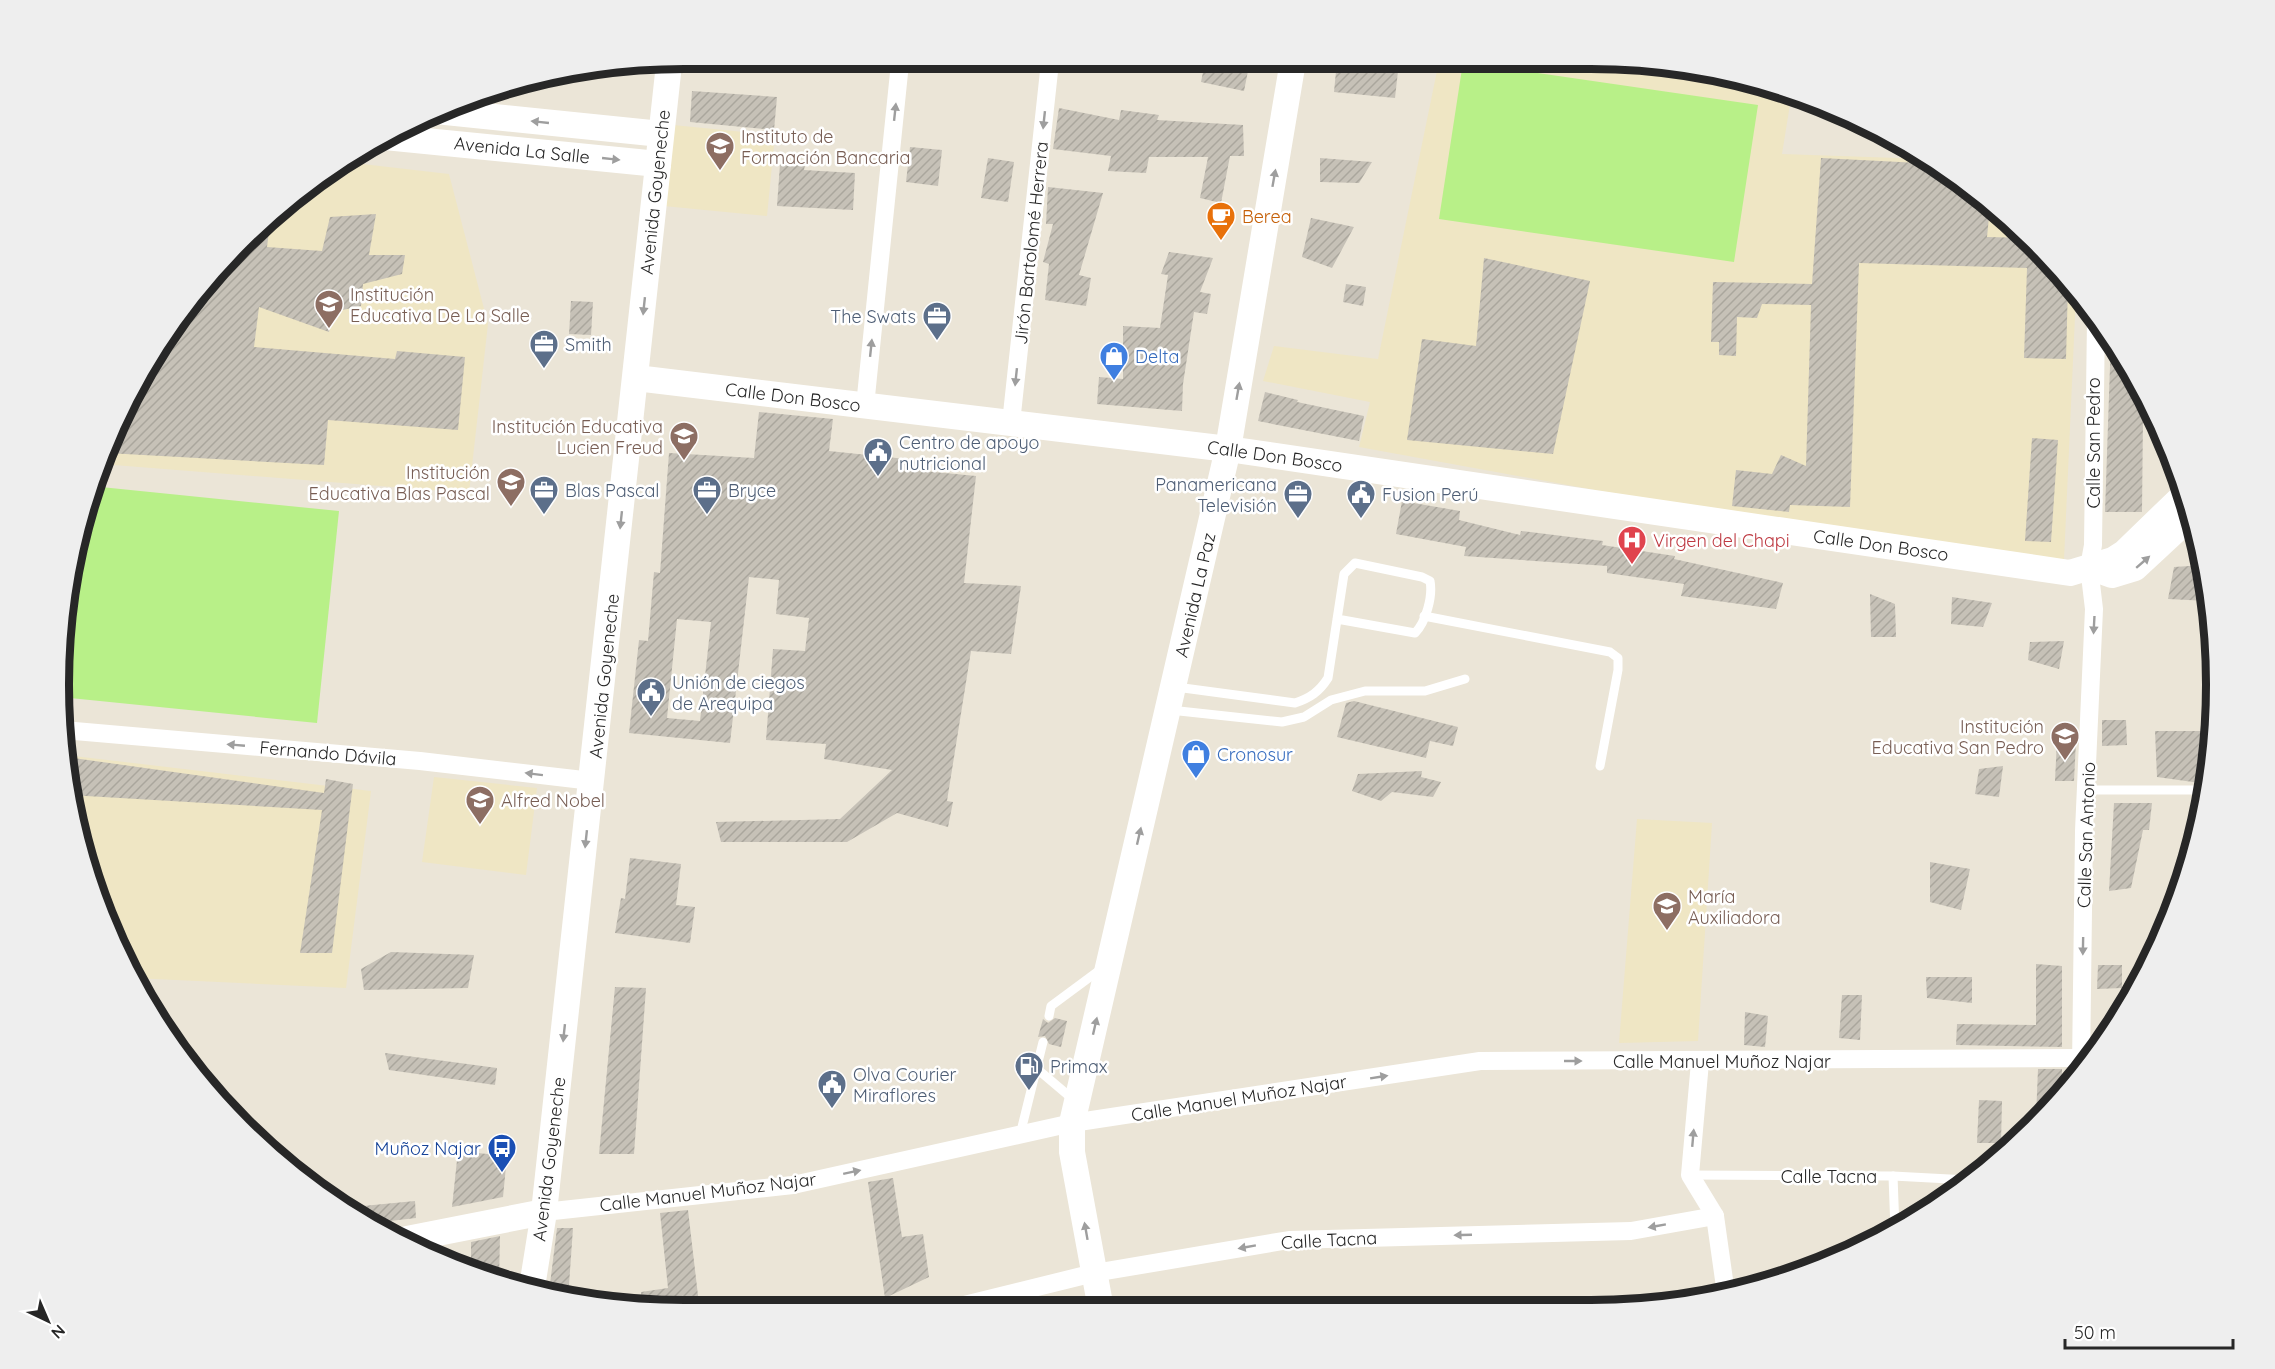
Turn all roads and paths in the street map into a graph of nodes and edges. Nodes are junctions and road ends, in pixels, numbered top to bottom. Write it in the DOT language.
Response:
graph roads {
  1 [pos="668,69"];
  2 [pos="899,69"];
  3 [pos="1049,69"];
  4 [pos="1292,69"];
  5 [pos="457,113"];
  6 [pos="661,134"];
  7 [pos="400,138"];
  8 [pos="658,164"];
  9 [pos="2096,334"];
  10 [pos="636,378"];
  11 [pos="865,406"];
  12 [pos="1011,423"];
  13 [pos="1228,449"];
  14 [pos="2178,501"];
  15 [pos="2184,522"];
  16 [pos="2089,567"];
  17 [pos="1424,616"];
  18 [pos="1337,619"];
  19 [pos="1464,680"];
  20 [pos="1171,698"];
  21 [pos="71,731"];
  22 [pos="1600,766"];
  23 [pos="592,781"];
  24 [pos="2086,790"];
  25 [pos="2197,790"];
  26 [pos="1109,963"];
  27 [pos="1049,1016"];
  28 [pos="1043,1042"];
  29 [pos="2081,1056"];
  30 [pos="1700,1062"];
  31 [pos="2076,1062"];
  32 [pos="1036,1068"];
  33 [pos="1075,1113"];
  34 [pos="1020,1135"];
  35 [pos="1690,1175"];
  36 [pos="1893,1176"];
  37 [pos="1956,1179"];
  38 [pos="544,1212"];
  39 [pos="1715,1216"];
  40 [pos="1895,1220"];
  41 [pos="414,1238"];
  42 [pos="1094,1273"];
  43 [pos="533,1281"];
  44 [pos="1725,1285"];
  45 [pos="984,1300"];
  46 [pos="1099,1300"];
  1 -- 6 [label="street, Avenida Goyeneche"];
  11 -- 2 [label="street, one-way"];
  3 -- 12 [label="street, Jirón Bartolomé Herrera, one-way"];
  13 -- 4 [label="street, Avenida La Paz, one-way"];
  6 -- 5 [label="street, Avenida La Salle, one-way"];
  6 -- 8 [label="street, Avenida Goyeneche"];
  7 -- 8 [label="street, Avenida La Salle, one-way"];
  8 -- 10 [label="street, Avenida Goyeneche, one-way"];
  9 -- 16 [label="street, Calle San Pedro"];
  10 -- 11 [label="street, Calle Don Bosco"];
  10 -- 23 [label="street, Avenida Goyeneche, one-way"];
  11 -- 12 [label="street, Calle Don Bosco"];
  12 -- 13 [label="street, Calle Don Bosco"];
  13 -- 16 [label="street, Calle Don Bosco"];
  13 -- 20 [label="street, Avenida La Paz"];
  14 -- 16 [label="street"];
  16 -- 15 [label="street, one-way"];
  16 -- 24 [label="street, Calle San Antonio, one-way"];
  17 -- 18 [label="lane"];
  17 -- 18 [label="lane"];
  17 -- 22 [label="lane"];
  18 -- 20 [label="lane"];
  19 -- 20 [label="lane"];
  26 -- 20 [label="street, Avenida La Paz, one-way"];
  23 -- 21 [label="street, Fernando Dávila, one-way"];
  23 -- 38 [label="street, Avenida Goyeneche, one-way"];
  24 -- 25 [label="lane"];
  24 -- 29 [label="street, Calle San Antonio, one-way"];
  26 -- 27 [label="lane"];
  33 -- 26 [label="street, Avenida La Paz, one-way"];
  28 -- 32 [label="lane"];
  30 -- 31 [label="street, Calle Manuel Muñoz Najar"];
  33 -- 30 [label="street, Calle Manuel Muñoz Najar, one-way"];
  35 -- 30 [label="street, one-way"];
  32 -- 33 [label="lane"];
  32 -- 34 [label="lane"];
  33 -- 34 [label="street, Calle Manuel Muñoz Najar"];
  42 -- 33 [label="street, Avenida La Paz, one-way"];
  38 -- 34 [label="street, Calle Manuel Muñoz Najar, one-way"];
  35 -- 36 [label="lane, Calle Tacna"];
  35 -- 39 [label="street"];
  36 -- 37 [label="lane, Calle Tacna"];
  36 -- 40 [label="lane"];
  38 -- 41 [label="street, Calle Manuel Muñoz Najar"];
  38 -- 43 [label="street, Avenida Goyeneche"];
  39 -- 42 [label="street, Calle Tacna, one-way"];
  39 -- 44 [label="street"];
  42 -- 45 [label="street, Calle Tacna"];
  42 -- 46 [label="street, Avenida La Paz"];
}
